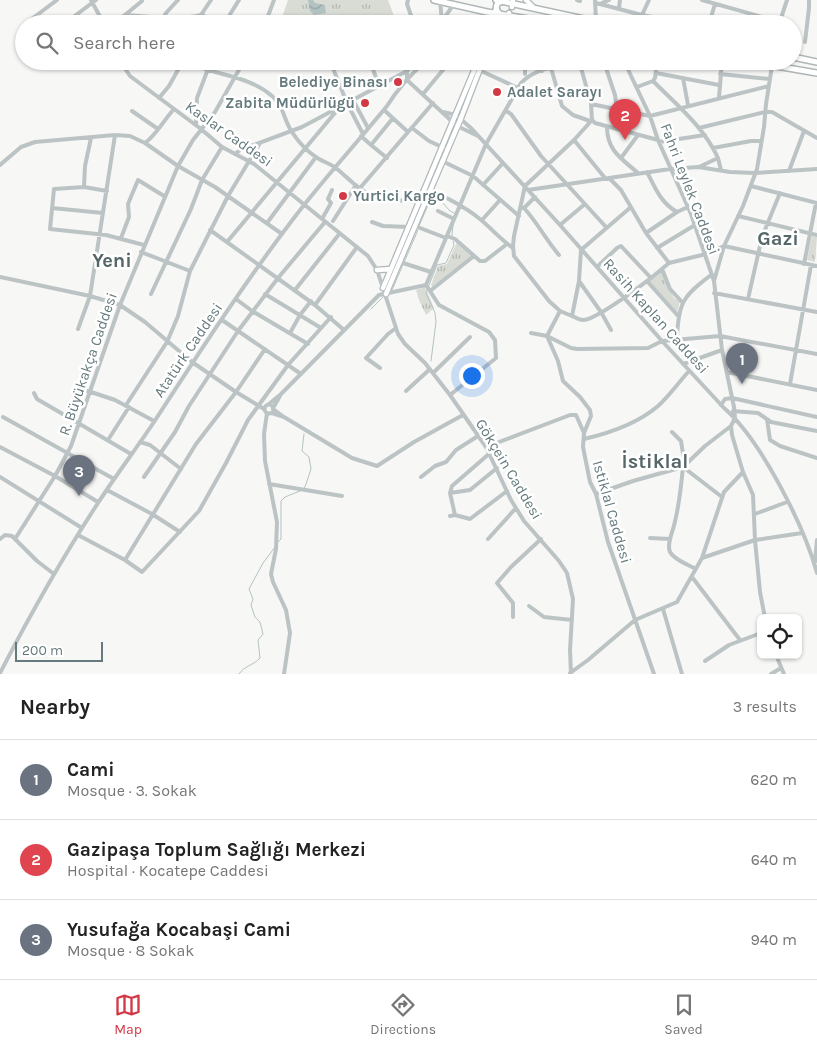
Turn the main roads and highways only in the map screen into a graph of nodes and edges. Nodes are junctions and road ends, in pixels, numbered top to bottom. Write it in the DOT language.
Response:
graph roads {
  1 [pos="526,0"];
  2 [pos="437,1"];
  3 [pos="504,6"];
  4 [pos="541,10"];
  5 [pos="494,13"];
  6 [pos="531,15"];
  7 [pos="564,15"];
  8 [pos="802,59"];
  9 [pos="817,62"];
  10 [pos="475,70"];
  11 [pos="479,70"];
  12 [pos="798,70"];
  13 [pos="817,73"];
  14 [pos="458,117"];
  15 [pos="445,148"];
  16 [pos="428,189"];
  17 [pos="422,203"];
  18 [pos="377,270"];
  19 [pos="391,270"];
  20 [pos="383,288"];
  21 [pos="386,294"];
  1 -- 4 [label="main road"];
  2 -- 5 [label="highway"];
  3 -- 4 [label="highway"];
  3 -- 5 [label="highway"];
  3 -- 6 [label="highway"];
  4 -- 7 [label="highway"];
  8 -- 9 [label="highway"];
  10 -- 14 [label="main road"];
  11 -- 14 [label="main road"];
  12 -- 13 [label="highway"];
  14 -- 15 [label="main road"];
  15 -- 16 [label="main road"];
  15 -- 16 [label="main road"];
  16 -- 17 [label="main road"];
  17 -- 19 [label="main road"];
  17 -- 21 [label="main road"];
  18 -- 19 [label="main road"];
  19 -- 20 [label="main road"];
}
